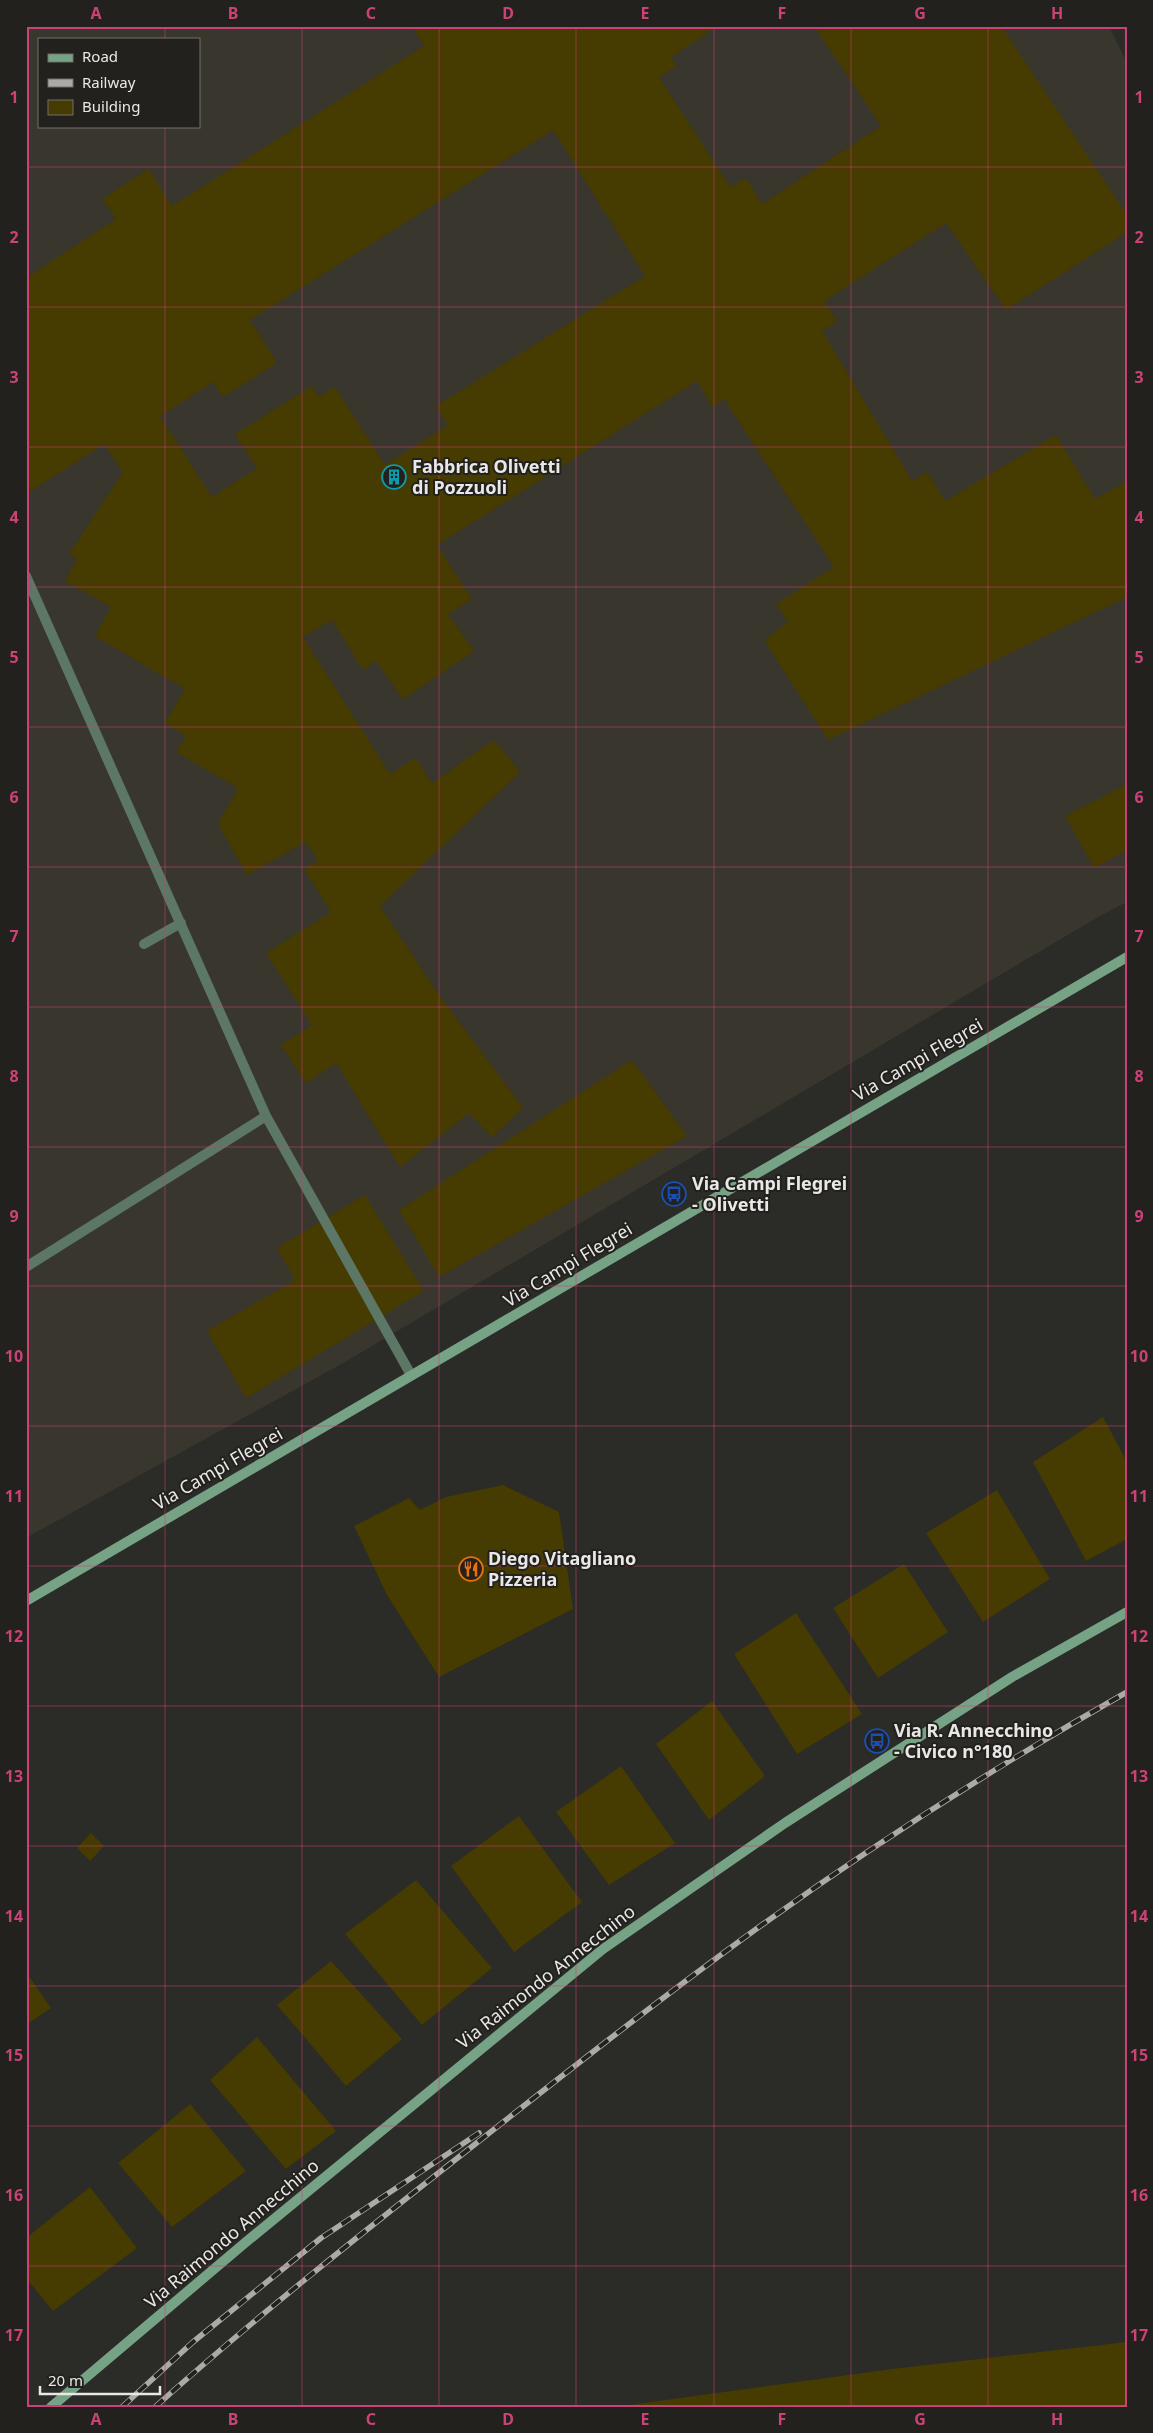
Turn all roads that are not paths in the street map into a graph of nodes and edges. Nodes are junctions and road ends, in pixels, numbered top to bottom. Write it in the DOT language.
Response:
graph roads {
  1 [pos="26,576"];
  2 [pos="181,923"];
  3 [pos="144,944"];
  4 [pos="1127,957"];
  5 [pos="266,1116"];
  6 [pos="26,1267"];
  7 [pos="411,1375"];
  8 [pos="26,1601"];
  9 [pos="1127,1612"];
  10 [pos="51,2407"];
  1 -- 2 [label="lane"];
  2 -- 3 [label="lane"];
  2 -- 5 [label="lane"];
  4 -- 7 [label="street, Via Campi Flegrei"];
  5 -- 6 [label="lane"];
  5 -- 7 [label="lane"];
  7 -- 8 [label="street, Via Campi Flegrei"];
  9 -- 10 [label="street, Via Raimondo Annecchino"];
}
